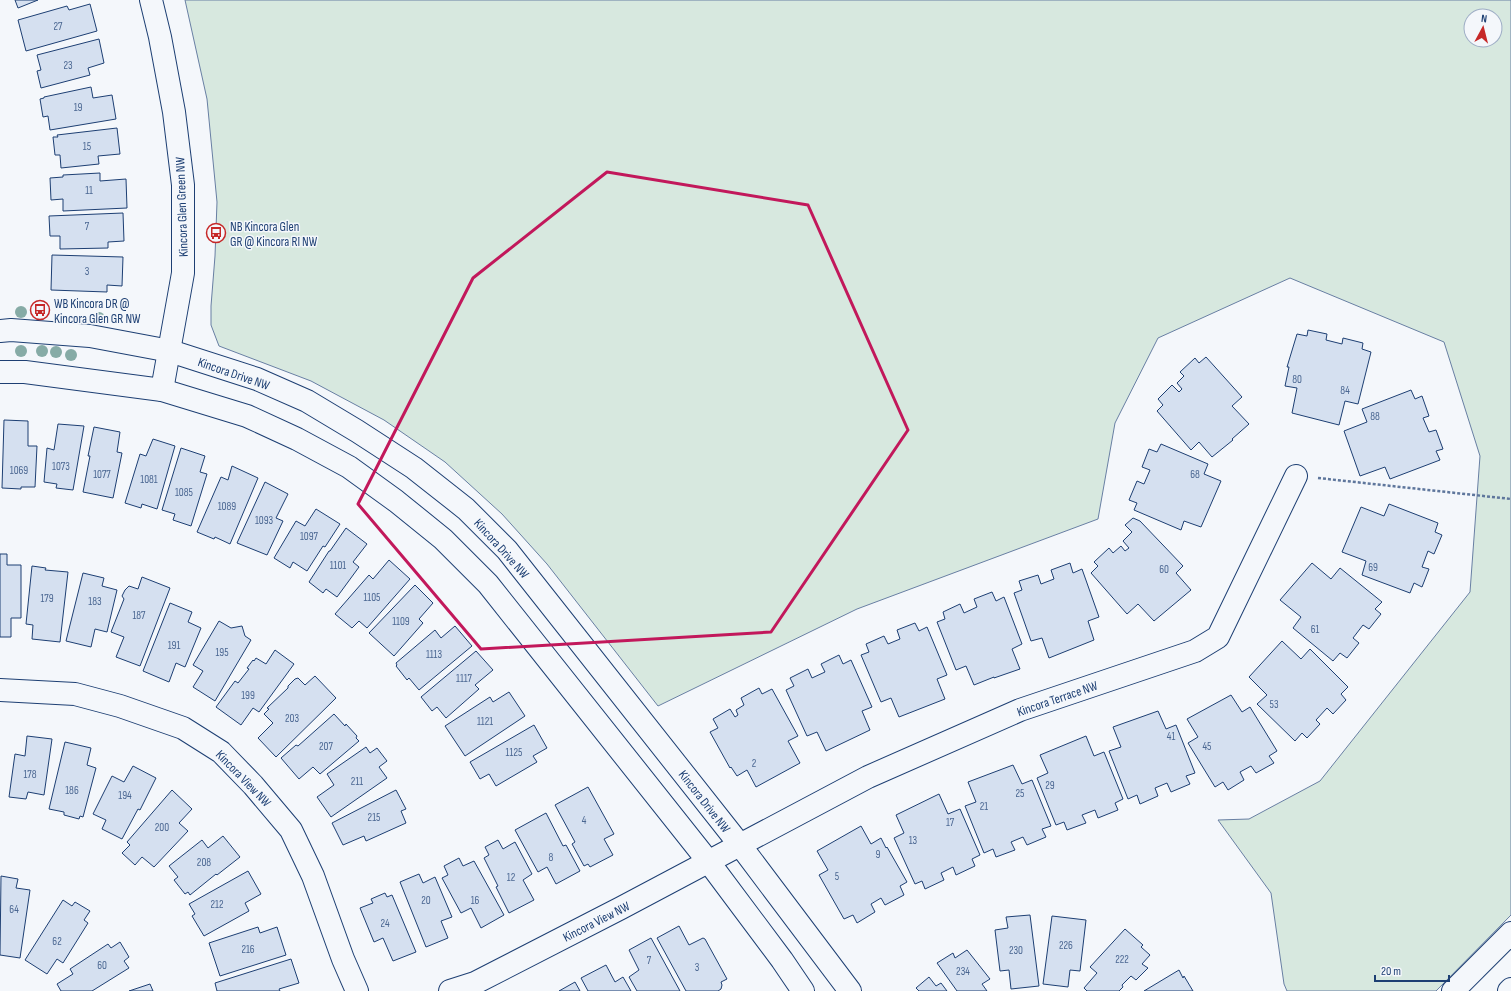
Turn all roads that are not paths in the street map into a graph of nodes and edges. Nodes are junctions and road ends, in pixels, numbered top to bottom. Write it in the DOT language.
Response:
graph roads {
  1 [pos="151,0"];
  2 [pos="0,331"];
  3 [pos="170,351"];
  4 [pos="0,372"];
  5 [pos="162,390"];
  6 [pos="1296,476"];
  7 [pos="0,690"];
  8 [pos="740,845"];
  9 [pos="708,861"];
  10 [pos="1511,933"];
  11 [pos="357,991"];
  12 [pos="450,991"];
  13 [pos="803,991"];
  14 [pos="850,991"];
  15 [pos="1454,991"];
  1 -- 3 [label="street, Kincora Glen Green NW"];
  2 -- 3 [label="street, Kincora Drive NW"];
  3 -- 5 [label="street, Kincora Glen Green NW"];
  3 -- 8 [label="street, Kincora Drive NW"];
  4 -- 5 [label="street"];
  5 -- 9 [label="street"];
  6 -- 8 [label="street, Kincora Terrace NW"];
  7 -- 11 [label="street, Kincora View NW"];
  8 -- 9 [label="street, Kincora View NW"];
  8 -- 14 [label="street, Kincora Drive NW"];
  9 -- 12 [label="street, Kincora View NW"];
  9 -- 13 [label="street"];
  10 -- 15 [label="street"];
}
